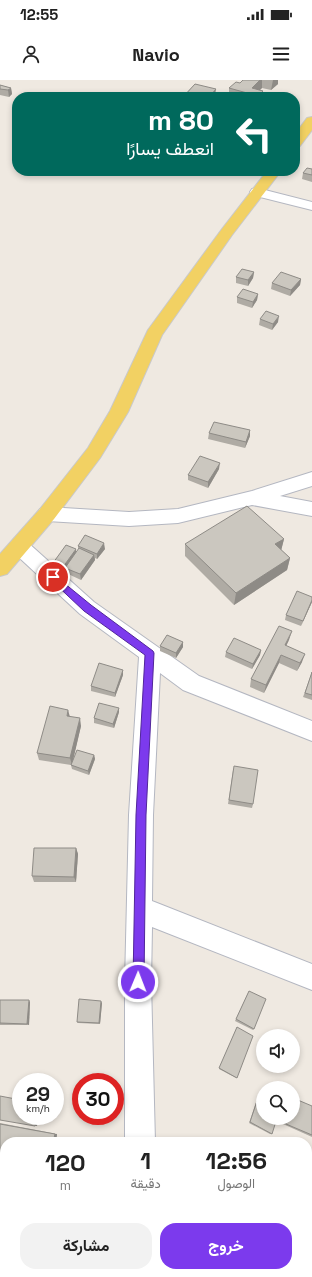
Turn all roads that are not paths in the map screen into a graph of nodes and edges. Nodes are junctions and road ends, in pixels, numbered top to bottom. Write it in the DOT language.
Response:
graph roads {
  1 [pos="312,121"];
  2 [pos="300,137"];
  3 [pos="270,176"];
  4 [pos="257,192"];
  5 [pos="312,206"];
  6 [pos="312,479"];
  7 [pos="252,498"];
  8 [pos="312,509"];
  9 [pos="47,514"];
  10 [pos="19,546"];
  11 [pos="0,568"];
  12 [pos="150,653"];
  13 [pos="312,731"];
  14 [pos="140,908"];
  15 [pos="312,977"];
  16 [pos="140,1137"];
  1 -- 2 [label="main road"];
  3 -- 4 [label="main road"];
  4 -- 5 [label="street"];
  4 -- 9 [label="main road"];
  6 -- 7 [label="street"];
  7 -- 8 [label="street"];
  7 -- 9 [label="street"];
  9 -- 10 [label="main road"];
  10 -- 11 [label="main road"];
  10 -- 12 [label="street"];
  12 -- 13 [label="street"];
  12 -- 14 [label="street"];
  14 -- 15 [label="street"];
  14 -- 16 [label="street"];
}
